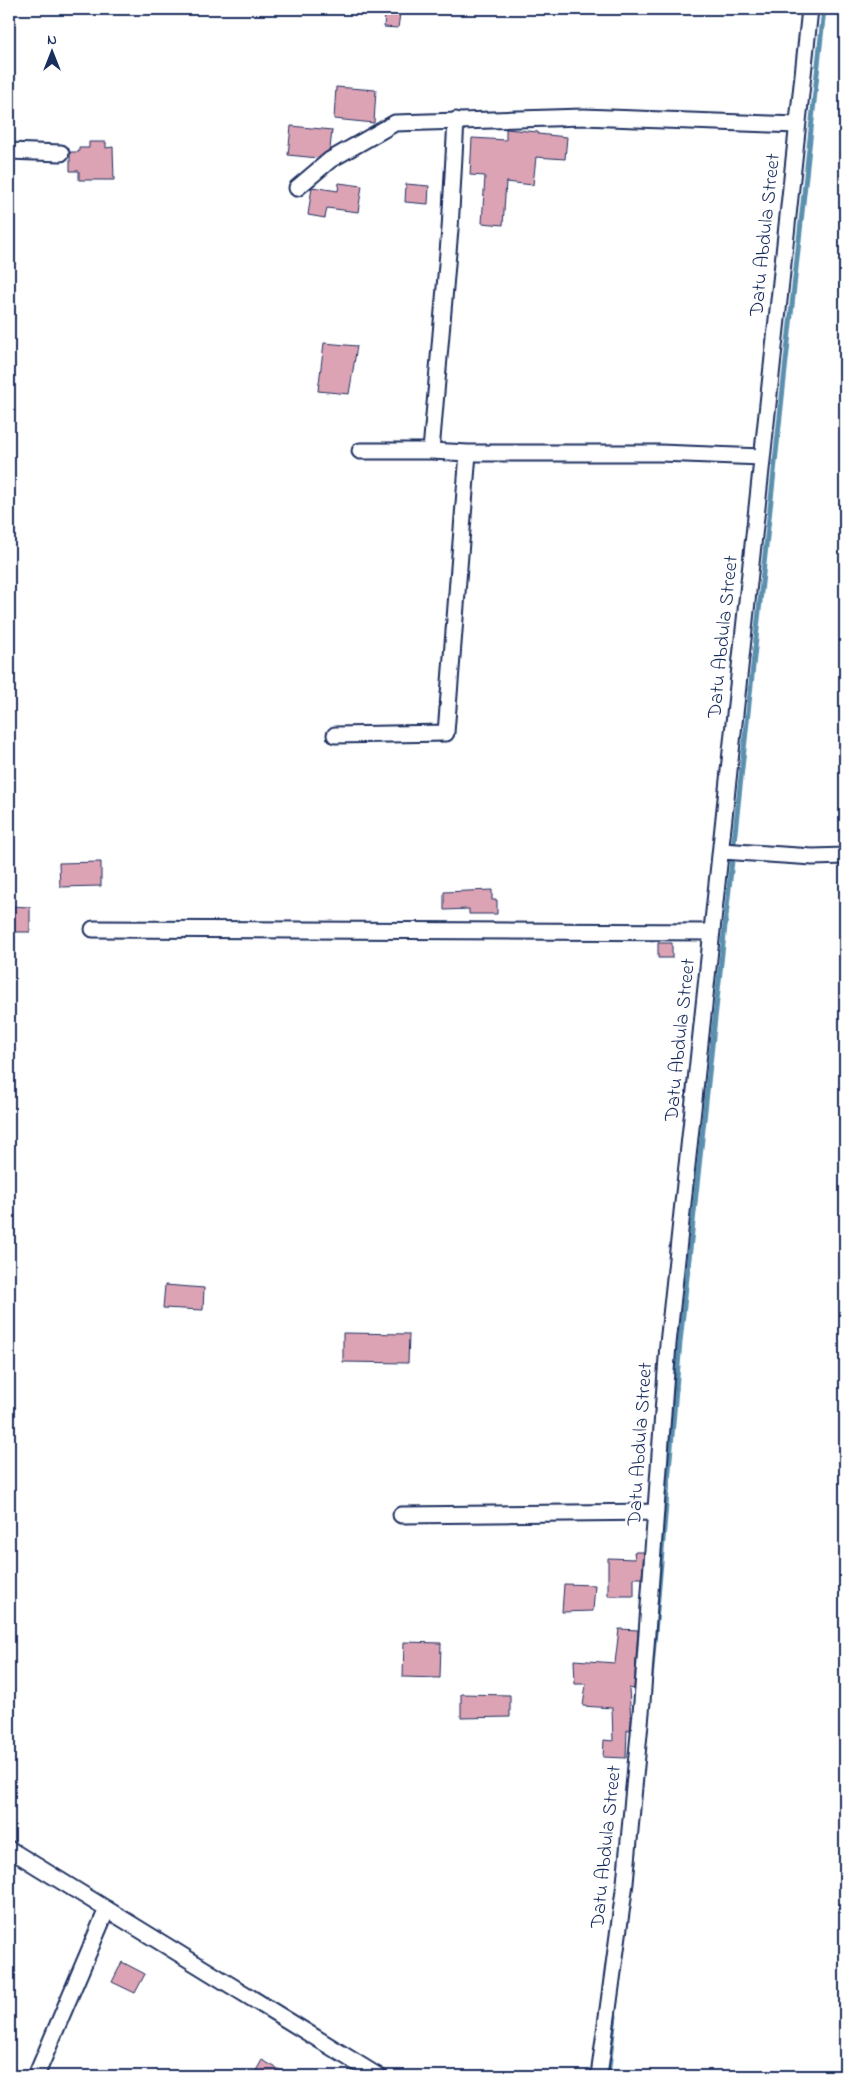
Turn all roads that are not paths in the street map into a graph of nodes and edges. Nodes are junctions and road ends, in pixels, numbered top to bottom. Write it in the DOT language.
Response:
graph roads {
  1 [pos="810,9"];
  2 [pos="456,120"];
  3 [pos="797,126"];
  4 [pos="9,151"];
  5 [pos="61,153"];
  6 [pos="297,188"];
  7 [pos="360,451"];
  8 [pos="431,451"];
  9 [pos="468,453"];
  10 [pos="762,457"];
  11 [pos="335,735"];
  12 [pos="722,851"];
  13 [pos="845,856"];
  14 [pos="93,929"];
  15 [pos="712,932"];
  16 [pos="656,1512"];
  17 [pos="401,1514"];
  18 [pos="9,1849"];
  19 [pos="107,1909"];
  20 [pos="36,2076"];
  21 [pos="378,2076"];
  22 [pos="599,2076"];
  1 -- 3 [label="street, Datu Abdula Street"];
  2 -- 3 [label="street"];
  2 -- 6 [label="street"];
  2 -- 8 [label="street"];
  3 -- 10 [label="street, Datu Abdula Street"];
  4 -- 5 [label="street"];
  7 -- 8 [label="street"];
  8 -- 9 [label="street"];
  9 -- 10 [label="street"];
  9 -- 11 [label="street"];
  10 -- 12 [label="street, Datu Abdula Street"];
  12 -- 13 [label="street"];
  12 -- 15 [label="street, Datu Abdula Street"];
  14 -- 15 [label="street"];
  15 -- 16 [label="street, Datu Abdula Street"];
  16 -- 17 [label="street"];
  16 -- 22 [label="street, Datu Abdula Street"];
  18 -- 19 [label="street"];
  19 -- 20 [label="street"];
  19 -- 21 [label="street"];
}
